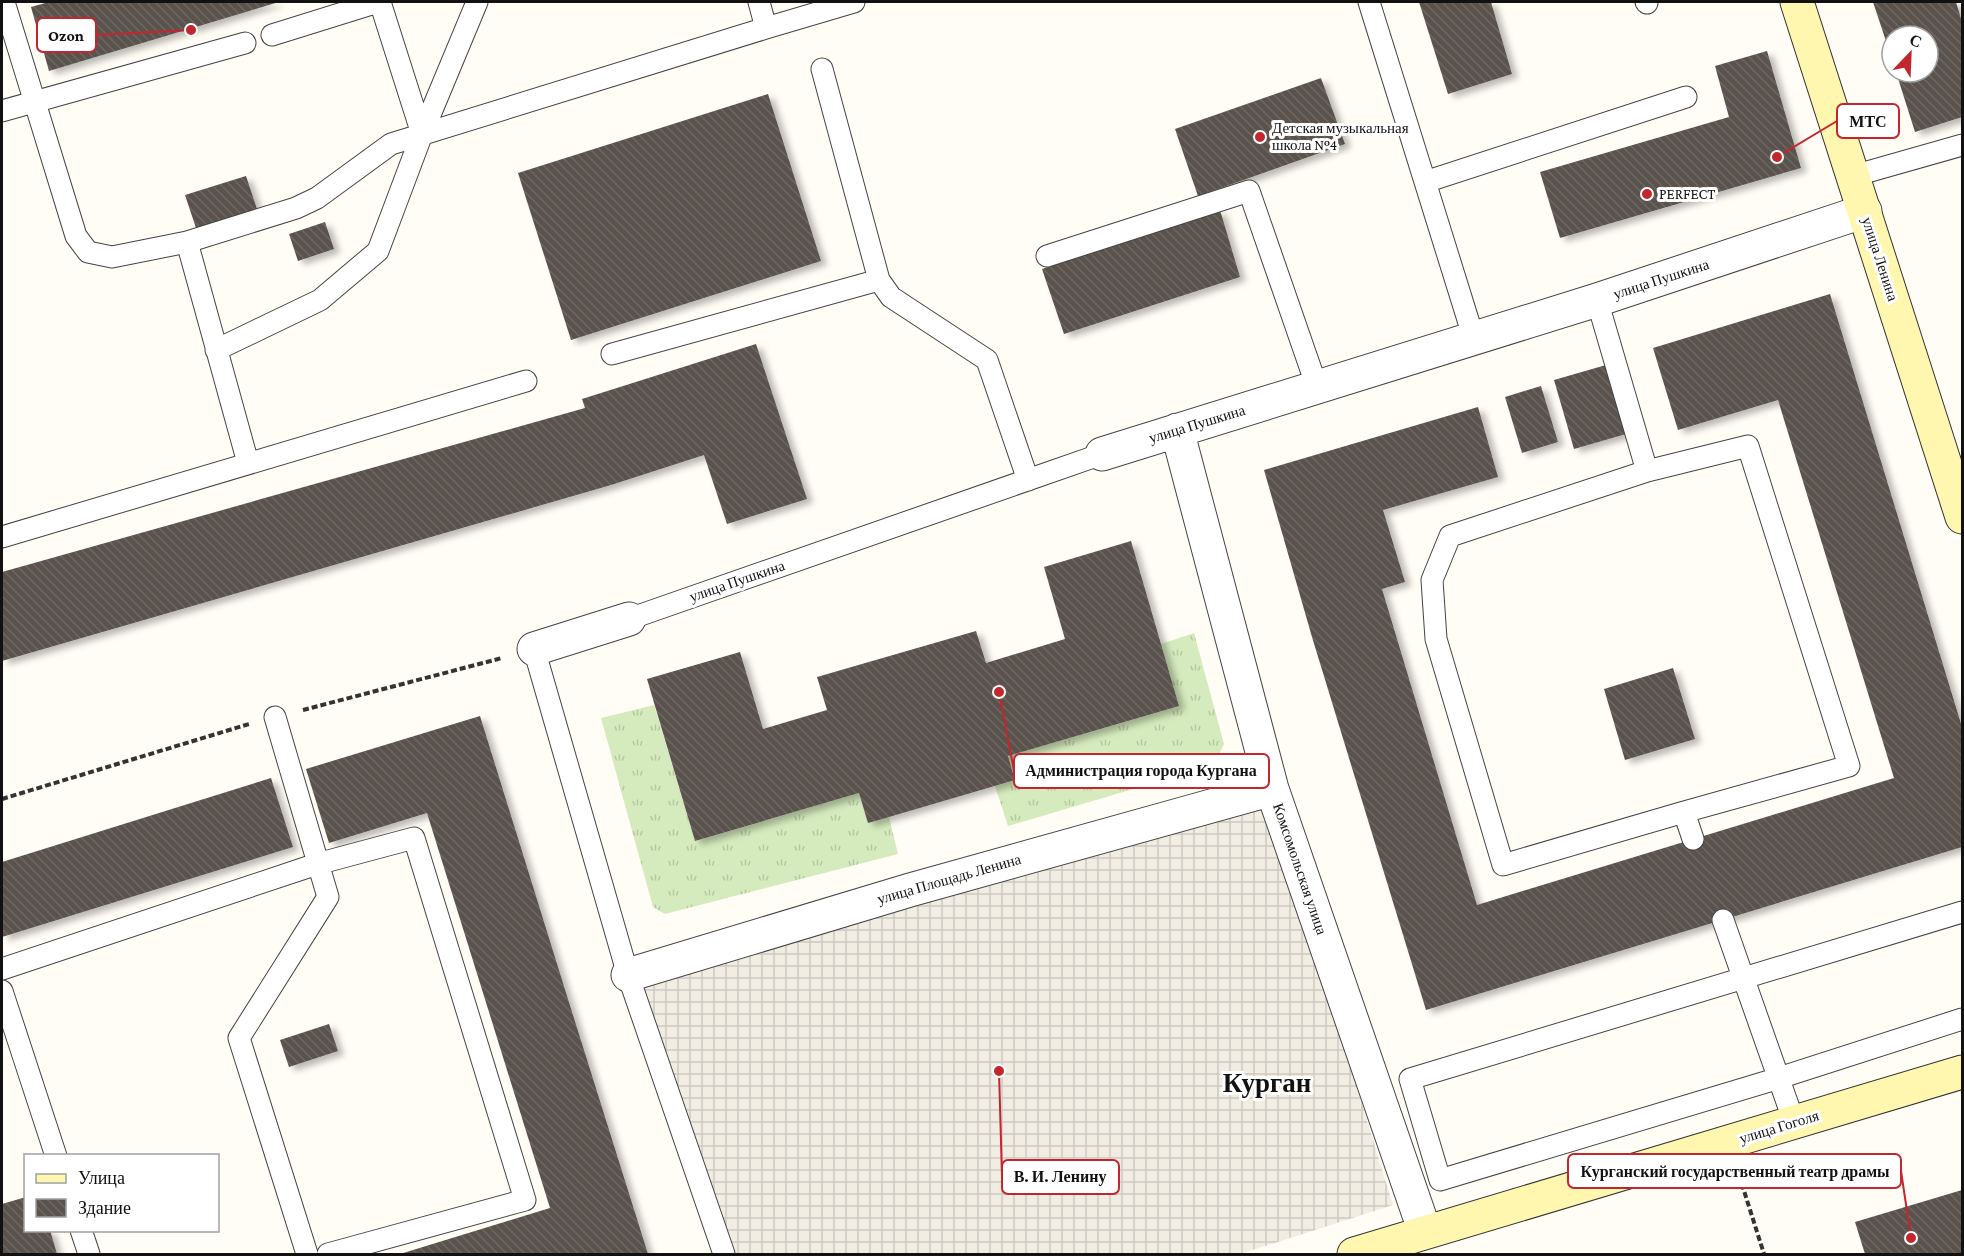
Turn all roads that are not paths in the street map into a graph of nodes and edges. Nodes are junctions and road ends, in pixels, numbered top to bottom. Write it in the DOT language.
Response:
graph roads {
  1 [pos="4,2"];
  2 [pos="379,2"];
  3 [pos="477,2"];
  4 [pos="759,2"];
  5 [pos="854,2"];
  6 [pos="1369,2"];
  7 [pos="1797,2"];
  8 [pos="766,28"];
  9 [pos="272,35"];
  10 [pos="245,43"];
  11 [pos="822,69"];
  12 [pos="1686,97"];
  13 [pos="33,102"];
  14 [pos="2,111"];
  15 [pos="422,134"];
  16 [pos="1962,145"];
  17 [pos="1853,176"];
  18 [pos="1425,182"];
  19 [pos="1865,212"];
  20 [pos="187,242"];
  21 [pos="1047,256"];
  22 [pos="879,280"];
  23 [pos="1598,300"];
  24 [pos="1474,339"];
  25 [pos="216,350"];
  26 [pos="612,354"];
  27 [pos="526,381"];
  28 [pos="1317,387"];
  29 [pos="1177,430"];
  30 [pos="1102,454"];
  31 [pos="248,463"];
  32 [pos="1647,471"];
  33 [pos="1028,480"];
  34 [pos="1962,517"];
  35 [pos="2,537"];
  36 [pos="629,619"];
  37 [pos="534,649"];
  38 [pos="275,717"];
  39 [pos="1272,789"];
  40 [pos="1684,812"];
  41 [pos="1693,839"];
  42 [pos="317,864"];
  43 [pos="1962,912"];
  44 [pos="1723,920"];
  45 [pos="2,969"];
  46 [pos="628,975"];
  47 [pos="1743,977"];
  48 [pos="2,991"];
  49 [pos="1962,1019"];
  50 [pos="1962,1072"];
  51 [pos="1779,1078"];
  52 [pos="1794,1122"];
  53 [pos="56,1154"];
  54 [pos="82,1232"];
  55 [pos="1425,1232"];
  56 [pos="89,1254"];
  57 [pos="307,1254"];
  58 [pos="328,1254"];
  59 [pos="724,1254"];
  60 [pos="1354,1254"];
  1 -- 13 [label="lane"];
  2 -- 9 [label="lane"];
  2 -- 15 [label="lane"];
  3 -- 15 [label="lane"];
  4 -- 8 [label="lane"];
  5 -- 8 [label="lane"];
  6 -- 18 [label="lane"];
  7 -- 17 [label="main road, улица Ленина"];
  8 -- 15 [label="lane"];
  10 -- 13 [label="lane"];
  11 -- 22 [label="lane"];
  12 -- 18 [label="lane"];
  13 -- 14 [label="lane"];
  13 -- 20 [label="lane"];
  15 -- 20 [label="lane"];
  15 -- 25 [label="lane"];
  16 -- 17 [label="lane"];
  17 -- 19 [label="main road, улица Ленина"];
  18 -- 24 [label="lane"];
  19 -- 23 [label="street, улица Пушкина"];
  19 -- 34 [label="main road, улица Ленина"];
  20 -- 25 [label="lane"];
  21 -- 28 [label="lane"];
  22 -- 26 [label="lane"];
  22 -- 33 [label="lane"];
  23 -- 24 [label="street, улица Пушкина"];
  23 -- 32 [label="lane"];
  24 -- 28 [label="street, улица Пушкина"];
  25 -- 31 [label="lane"];
  27 -- 31 [label="lane"];
  28 -- 29 [label="street, улица Пушкина"];
  29 -- 30 [label="street, улица Пушкина"];
  29 -- 39 [label="street, Комсомольская улица"];
  30 -- 33 [label="lane, улица Пушкина"];
  31 -- 35 [label="lane"];
  32 -- 40 [label="lane"];
  32 -- 40 [label="lane"];
  33 -- 36 [label="lane, улица Пушкина"];
  36 -- 37 [label="street, улица Пушкина"];
  37 -- 46 [label="lane"];
  38 -- 42 [label="lane"];
  39 -- 46 [label="street, улица Площадь Ленина"];
  39 -- 55 [label="street, Комсомольская улица"];
  40 -- 41 [label="lane"];
  42 -- 45 [label="lane"];
  42 -- 57 [label="lane"];
  42 -- 58 [label="lane"];
  43 -- 47 [label="lane"];
  44 -- 47 [label="lane"];
  46 -- 59 [label="lane"];
  47 -- 51 [label="lane"];
  47 -- 51 [label="lane"];
  48 -- 53 [label="lane"];
  49 -- 51 [label="lane"];
  50 -- 52 [label="main road, улица Гоголя"];
  51 -- 52 [label="lane"];
  52 -- 55 [label="main road, улица Гоголя"];
  54 -- 56 [label="lane"];
  55 -- 60 [label="main road, улица Гоголя"];
}
